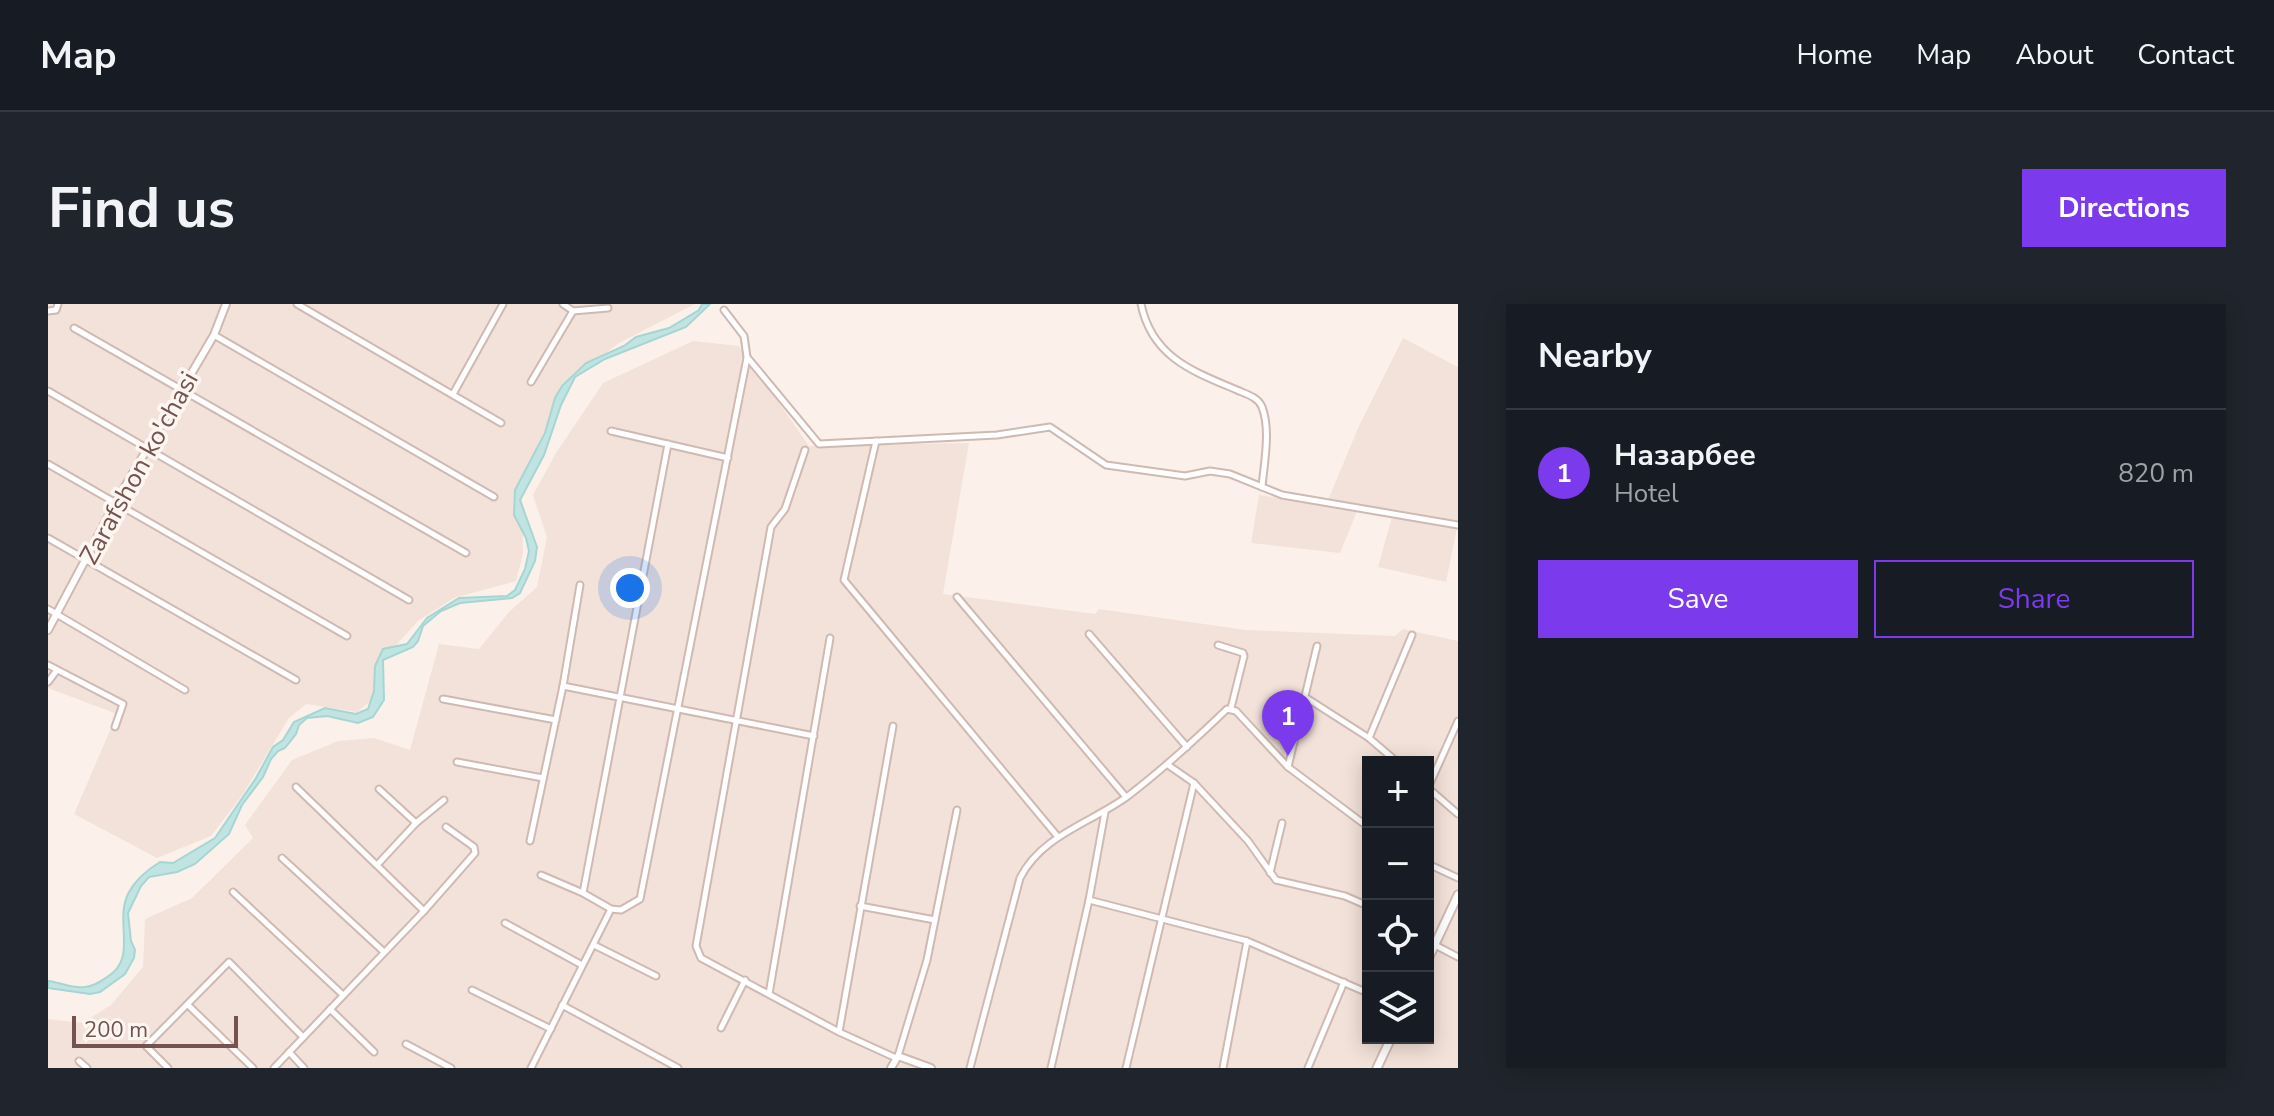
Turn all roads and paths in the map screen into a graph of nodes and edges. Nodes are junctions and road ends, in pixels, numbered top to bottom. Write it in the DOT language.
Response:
graph roads {
  1 [pos="58,304"];
  2 [pos="226,304"];
  3 [pos="297,304"];
  4 [pos="503,304"];
  5 [pos="563,304"];
  6 [pos="1141,304"];
  7 [pos="608,308"];
  8 [pos="724,310"];
  9 [pos="48,311"];
  10 [pos="573,311"];
  11 [pos="74,328"];
  12 [pos="214,335"];
  13 [pos="747,357"];
  14 [pos="531,382"];
  15 [pos="181,390"];
  16 [pos="48,391"];
  17 [pos="453,394"];
  18 [pos="501,423"];
  19 [pos="611,431"];
  20 [pos="876,441"];
  21 [pos="668,444"];
  22 [pos="148,448"];
  23 [pos="805,450"];
  24 [pos="728,458"];
  25 [pos="48,464"];
  26 [pos="1262,487"];
  27 [pos="494,497"];
  28 [pos="116,502"];
  29 [pos="1458,525"];
  30 [pos="48,538"];
  31 [pos="466,553"];
  32 [pos="87,559"];
  33 [pos="580,585"];
  34 [pos="957,597"];
  35 [pos="409,600"];
  36 [pos="48,609"];
  37 [pos="57,614"];
  38 [pos="48,630"];
  39 [pos="1089,634"];
  40 [pos="1412,635"];
  41 [pos="347,636"];
  42 [pos="830,638"];
  43 [pos="1218,645"];
  44 [pos="1317,646"];
  45 [pos="48,665"];
  46 [pos="57,670"];
  47 [pos="296,680"];
  48 [pos="48,682"];
  49 [pos="563,686"];
  50 [pos="185,690"];
  51 [pos="621,696"];
  52 [pos="1305,697"];
  53 [pos="443,699"];
  54 [pos="678,708"];
  55 [pos="1231,708"];
  56 [pos="556,720"];
  57 [pos="1458,721"];
  58 [pos="737,722"];
  59 [pos="893,726"];
  60 [pos="115,727"];
  61 [pos="814,736"];
  62 [pos="1369,738"];
  63 [pos="1187,747"];
  64 [pos="1390,756"];
  65 [pos="457,762"];
  66 [pos="1168,765"];
  67 [pos="1288,767"];
  68 [pos="1434,775"];
  69 [pos="543,778"];
  70 [pos="1194,783"];
  71 [pos="296,787"];
  72 [pos="379,789"];
  73 [pos="1434,793"];
  74 [pos="1126,797"];
  75 [pos="444,800"];
  76 [pos="957,810"];
  77 [pos="1105,811"];
  78 [pos="1458,814"];
  79 [pos="1362,822"];
  80 [pos="416,823"];
  81 [pos="1282,823"];
  82 [pos="446,827"];
  83 [pos="1058,837"];
  84 [pos="530,841"];
  85 [pos="282,858"];
  86 [pos="377,865"];
  87 [pos="1434,867"];
  88 [pos="1270,874"];
  89 [pos="541,875"];
  90 [pos="1458,878"];
  91 [pos="233,892"];
  92 [pos="583,893"];
  93 [pos="1458,895"];
  94 [pos="1089,900"];
  95 [pos="1362,903"];
  96 [pos="860,906"];
  97 [pos="611,909"];
  98 [pos="424,911"];
  99 [pos="935,920"];
  100 [pos="1161,920"];
  101 [pos="505,923"];
  102 [pos="1247,941"];
  103 [pos="1436,942"];
  104 [pos="594,945"];
  105 [pos="1434,946"];
  106 [pos="384,952"];
  107 [pos="1458,957"];
  108 [pos="582,965"];
  109 [pos="656,976"];
  110 [pos="745,980"];
  111 [pos="1344,982"];
  112 [pos="472,990"];
  113 [pos="1362,990"];
  114 [pos="769,994"];
  115 [pos="343,995"];
  116 [pos="187,1004"];
  117 [pos="562,1005"];
  118 [pos="330,1009"];
  119 [pos="721,1028"];
  120 [pos="551,1029"];
  121 [pos="839,1032"];
  122 [pos="303,1037"];
  123 [pos="406,1044"];
  124 [pos="1388,1044"];
  125 [pos="289,1052"];
  126 [pos="374,1052"];
  127 [pos="897,1057"];
  128 [pos="79,1061"];
  129 [pos="87,1068"];
  130 [pos="168,1068"];
  131 [pos="253,1068"];
  132 [pos="274,1068"];
  133 [pos="304,1068"];
  134 [pos="451,1068"];
  135 [pos="531,1068"];
  136 [pos="678,1068"];
  137 [pos="891,1068"];
  138 [pos="931,1068"];
  139 [pos="970,1068"];
  140 [pos="1051,1068"];
  141 [pos="1126,1068"];
  142 [pos="1223,1068"];
  143 [pos="1308,1068"];
  144 [pos="1377,1068"];
  1 -- 9 [label="street"];
  2 -- 12 [label="street, Zarafshon ko'chasi"];
  3 -- 17 [label="street"];
  4 -- 17 [label="street"];
  5 -- 10 [label="street"];
  6 -- 26 [label="street"];
  7 -- 10 [label="street"];
  8 -- 13 [label="street"];
  10 -- 14 [label="street"];
  11 -- 15 [label="street"];
  12 -- 15 [label="street, Zarafshon ko'chasi"];
  12 -- 27 [label="street"];
  13 -- 20 [label="street"];
  13 -- 24 [label="street"];
  15 -- 22 [label="street, Zarafshon ko'chasi"];
  15 -- 31 [label="street"];
  16 -- 22 [label="street"];
  17 -- 18 [label="street"];
  19 -- 21 [label="street"];
  20 -- 26 [label="street"];
  20 -- 83 [label="street"];
  21 -- 24 [label="street"];
  21 -- 51 [label="street"];
  22 -- 28 [label="street, Zarafshon ko'chasi"];
  22 -- 35 [label="street"];
  23 -- 58 [label="street"];
  24 -- 54 [label="street"];
  25 -- 28 [label="street"];
  26 -- 29 [label="street"];
  28 -- 32 [label="street, Zarafshon ko'chasi"];
  28 -- 41 [label="street"];
  30 -- 32 [label="street"];
  32 -- 37 [label="street, Zarafshon ko'chasi"];
  32 -- 47 [label="street"];
  33 -- 49 [label="street"];
  34 -- 74 [label="street"];
  36 -- 37 [label="street"];
  37 -- 38 [label="street, Zarafshon ko'chasi"];
  37 -- 50 [label="street"];
  39 -- 63 [label="street"];
  40 -- 62 [label="street"];
  42 -- 61 [label="street"];
  43 -- 55 [label="street"];
  44 -- 52 [label="street"];
  45 -- 46 [label="street"];
  46 -- 48 [label="street"];
  46 -- 60 [label="street"];
  49 -- 51 [label="street"];
  49 -- 56 [label="street"];
  51 -- 54 [label="street"];
  51 -- 92 [label="street"];
  52 -- 62 [label="street"];
  52 -- 67 [label="street"];
  53 -- 56 [label="street"];
  54 -- 58 [label="street"];
  54 -- 97 [label="street"];
  55 -- 63 [label="street"];
  55 -- 67 [label="street"];
  56 -- 69 [label="street"];
  57 -- 68 [label="street"];
  58 -- 61 [label="street"];
  58 -- 110 [label="street"];
  59 -- 96 [label="street"];
  61 -- 114 [label="street"];
  62 -- 64 [label="street"];
  63 -- 66 [label="street"];
  65 -- 69 [label="street"];
  66 -- 70 [label="street"];
  66 -- 74 [label="street"];
  67 -- 79 [label="street"];
  69 -- 84 [label="street"];
  70 -- 88 [label="street"];
  70 -- 100 [label="street"];
  71 -- 86 [label="street"];
  72 -- 80 [label="street"];
  73 -- 78 [label="street"];
  74 -- 77 [label="street"];
  75 -- 80 [label="street"];
  76 -- 99 [label="street"];
  77 -- 83 [label="street"];
  77 -- 94 [label="street"];
  80 -- 86 [label="street"];
  81 -- 88 [label="street"];
  82 -- 98 [label="street"];
  83 -- 139 [label="street"];
  85 -- 106 [label="street"];
  86 -- 98 [label="street"];
  87 -- 90 [label="street"];
  88 -- 95 [label="street"];
  89 -- 92 [label="street"];
  91 -- 115 [label="street"];
  92 -- 97 [label="street"];
  93 -- 103 [label="main road"];
  94 -- 100 [label="street"];
  94 -- 140 [label="street"];
  96 -- 99 [label="street"];
  96 -- 121 [label="street"];
  97 -- 104 [label="street"];
  98 -- 106 [label="street"];
  99 -- 127 [label="street"];
  100 -- 102 [label="street"];
  100 -- 141 [label="street"];
  101 -- 108 [label="street"];
  102 -- 111 [label="street"];
  102 -- 142 [label="street"];
  103 -- 105 [label="main road"];
  103 -- 107 [label="street"];
  104 -- 108 [label="street"];
  104 -- 109 [label="street"];
  106 -- 115 [label="street"];
  108 -- 117 [label="street"];
  110 -- 114 [label="street"];
  110 -- 119 [label="street"];
  111 -- 113 [label="street"];
  111 -- 143 [label="street"];
  112 -- 120 [label="street"];
  114 -- 121 [label="street"];
  115 -- 118 [label="street"];
  116 -- 122 [label="street"];
  116 -- 130 [label="street"];
  116 -- 131 [label="street"];
  117 -- 120 [label="street"];
  117 -- 136 [label="street"];
  118 -- 122 [label="street"];
  118 -- 126 [label="street"];
  120 -- 135 [label="street"];
  121 -- 127 [label="street"];
  122 -- 125 [label="street"];
  123 -- 134 [label="street"];
  124 -- 144 [label="main road"];
  125 -- 132 [label="street"];
  125 -- 133 [label="street"];
  127 -- 137 [label="street"];
  127 -- 138 [label="street"];
  128 -- 129 [label="street"];
}
